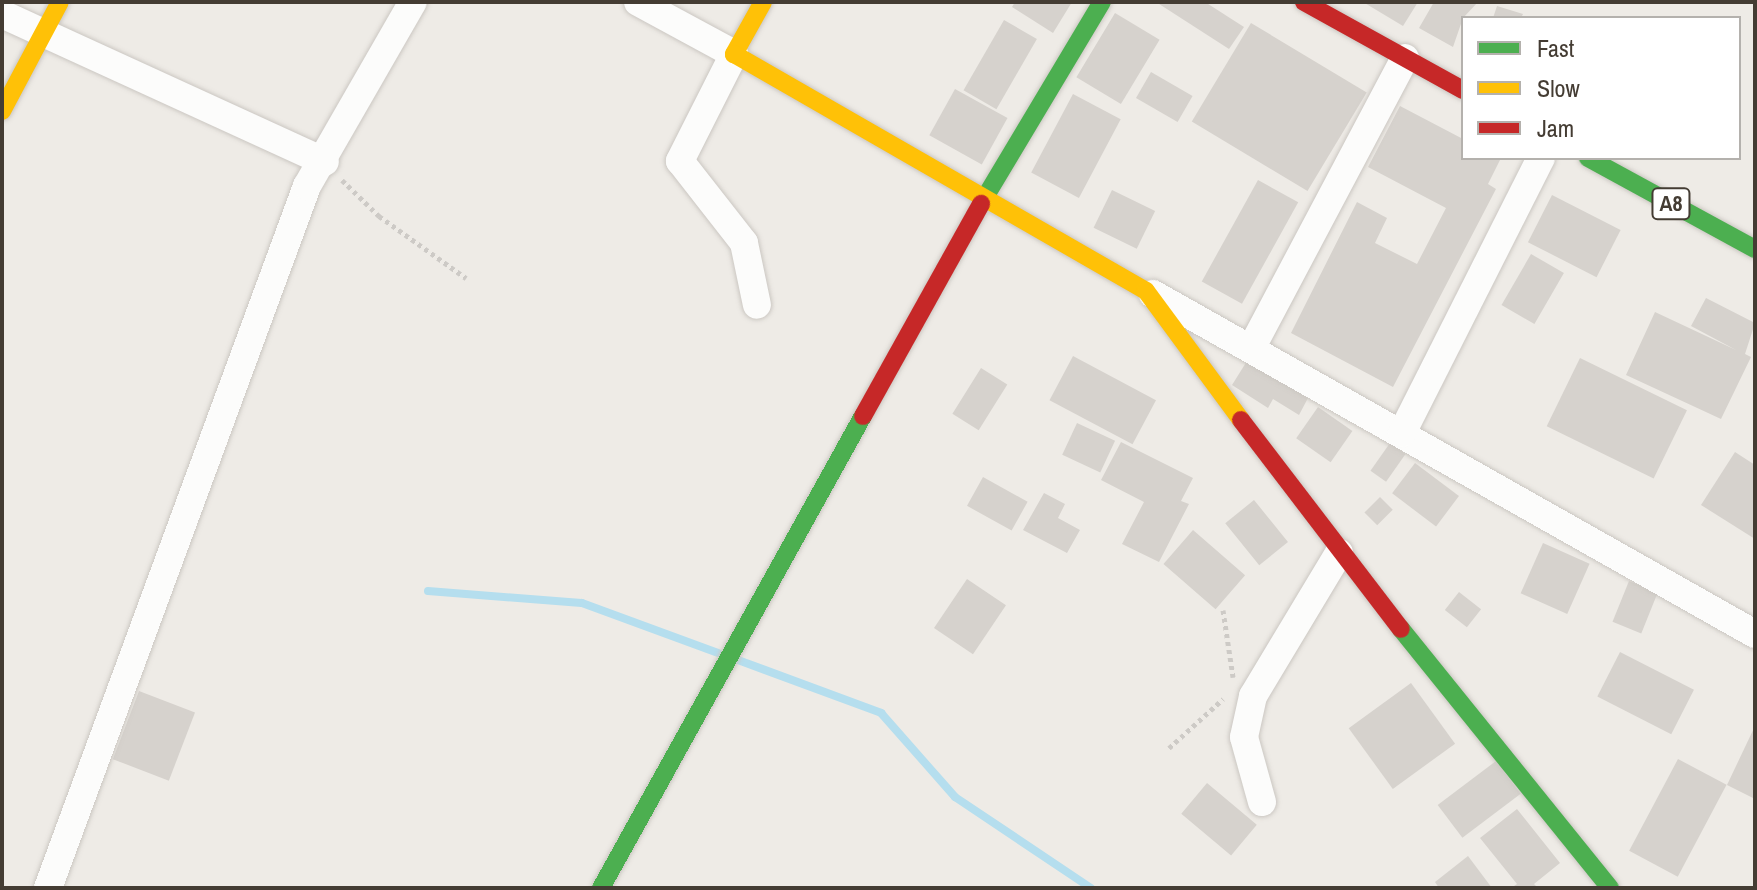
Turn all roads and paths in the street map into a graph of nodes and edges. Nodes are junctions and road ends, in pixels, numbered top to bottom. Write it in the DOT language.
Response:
graph roads {
  1 [pos="60,2"];
  2 [pos="413,2"];
  3 [pos="638,2"];
  4 [pos="763,2"];
  5 [pos="1102,2"];
  6 [pos="1304,2"];
  7 [pos="2,14"];
  8 [pos="41,36"];
  9 [pos="734,54"];
  10 [pos="1405,58"];
  11 [pos="1461,89"];
  12 [pos="2,111"];
  13 [pos="1540,160"];
  14 [pos="1592,160"];
  15 [pos="325,162"];
  16 [pos="984,198"];
  17 [pos="1755,249"];
  18 [pos="466,278"];
  19 [pos="1146,291"];
  20 [pos="757,305"];
  21 [pos="1252,347"];
  22 [pos="1402,433"];
  23 [pos="1339,553"];
  24 [pos="1223,610"];
  25 [pos="1755,634"];
  26 [pos="1169,748"];
  27 [pos="1262,802"];
  28 [pos="48,888"];
  29 [pos="601,888"];
  30 [pos="1610,888"];
  1 -- 8 [label="street"];
  2 -- 15 [label="street"];
  3 -- 9 [label="street"];
  4 -- 9 [label="street"];
  5 -- 16 [label="street"];
  6 -- 10 [label="street"];
  7 -- 8 [label="street"];
  8 -- 12 [label="street"];
  8 -- 15 [label="street"];
  9 -- 16 [label="street"];
  9 -- 20 [label="street"];
  10 -- 11 [label="street"];
  10 -- 21 [label="street"];
  13 -- 22 [label="street"];
  14 -- 17 [label="street, A8"];
  15 -- 18 [label="path"];
  15 -- 28 [label="street"];
  16 -- 19 [label="street"];
  16 -- 29 [label="street"];
  19 -- 21 [label="street"];
  19 -- 23 [label="street"];
  21 -- 22 [label="street"];
  22 -- 25 [label="street"];
  23 -- 27 [label="street"];
  23 -- 30 [label="street"];
  24 -- 26 [label="path"];
}
